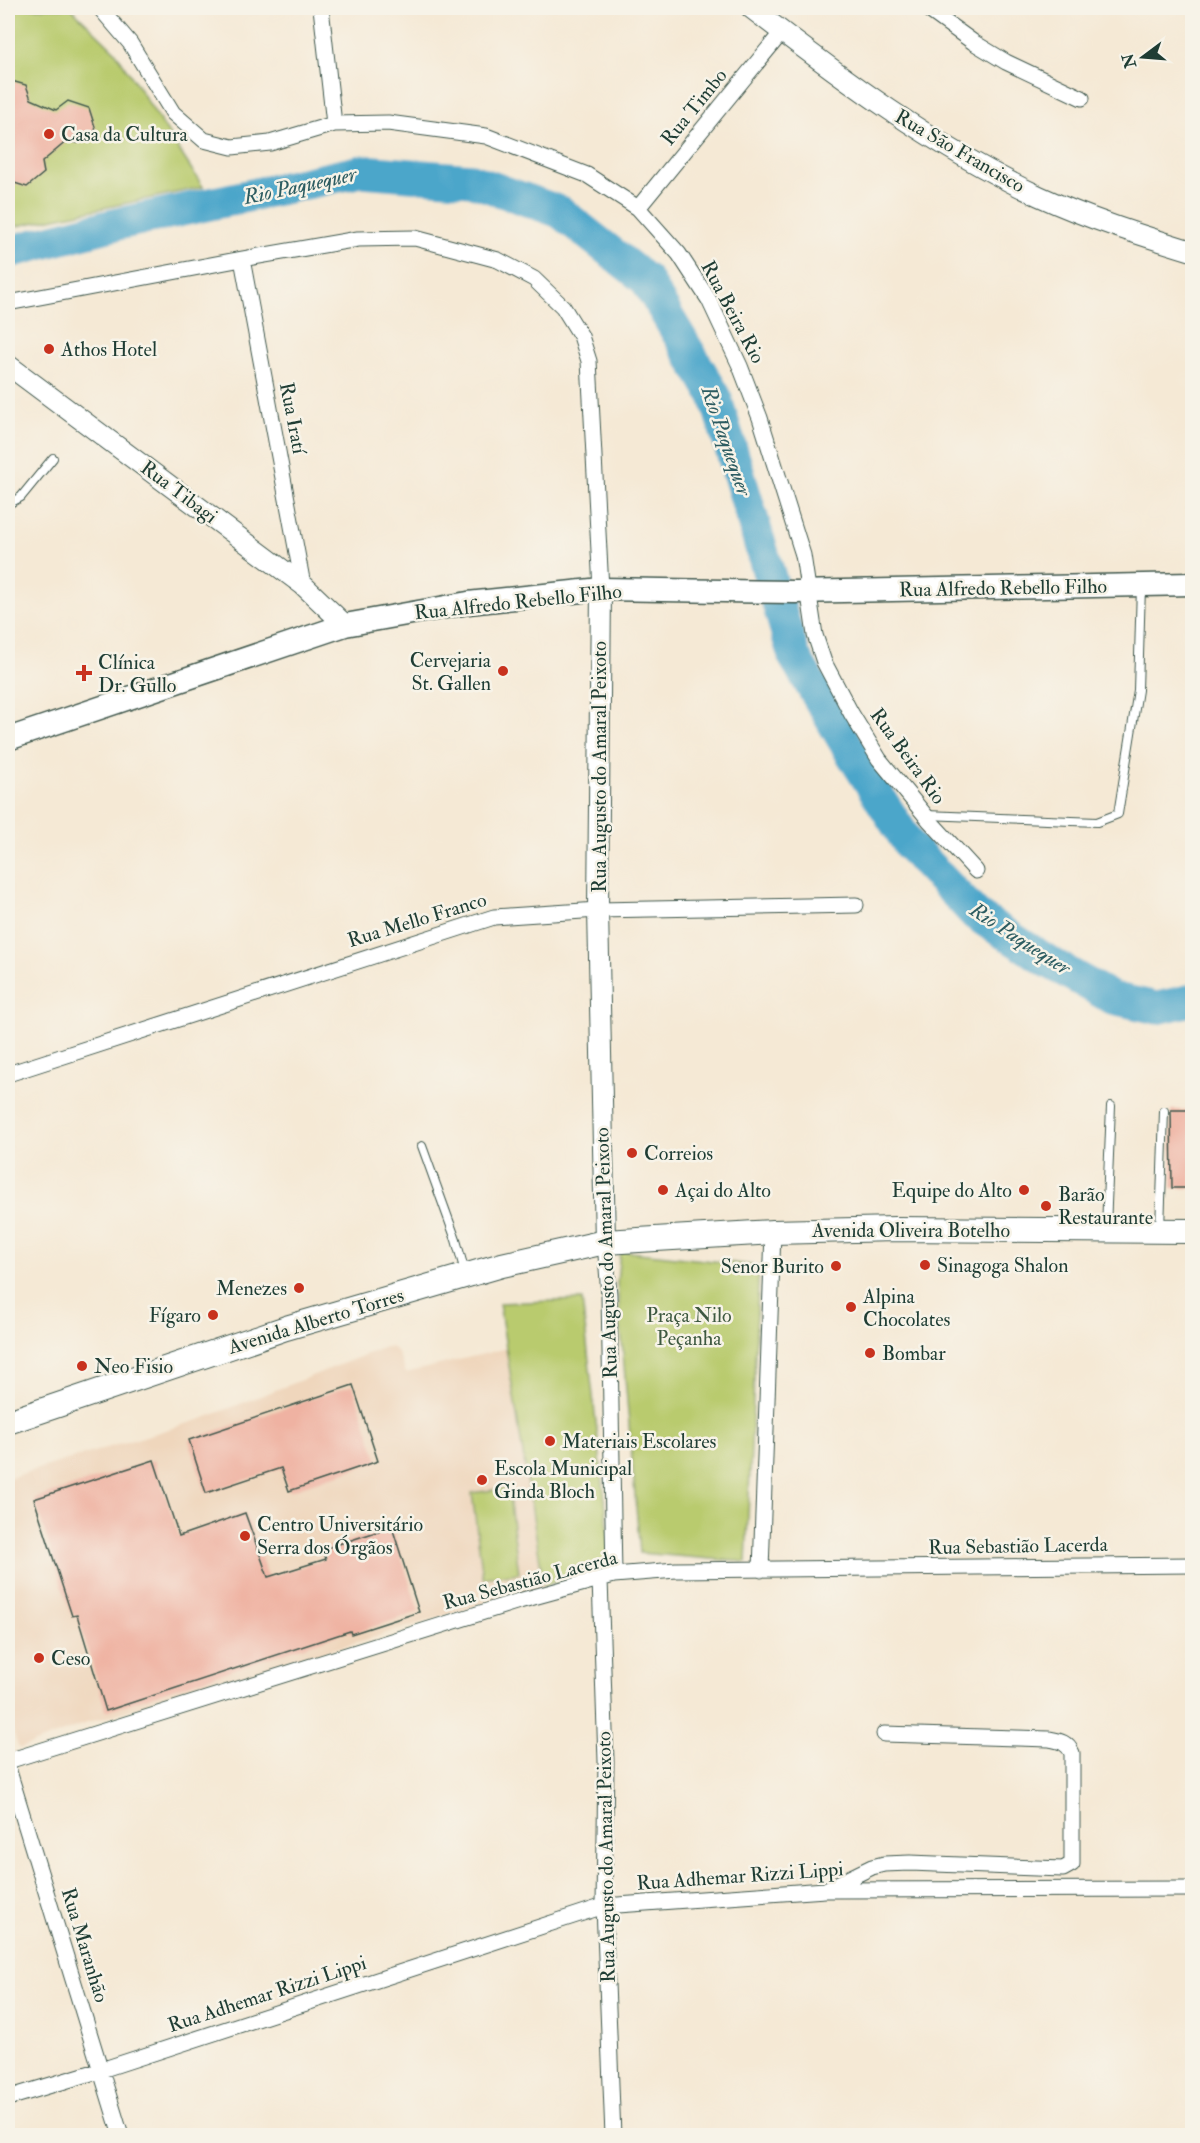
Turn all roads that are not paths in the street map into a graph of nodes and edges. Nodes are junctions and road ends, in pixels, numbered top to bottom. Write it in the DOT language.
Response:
graph roads {
  1 [pos="100,8"];
  2 [pos="321,8"];
  3 [pos="751,8"];
  4 [pos="926,8"];
  5 [pos="782,32"];
  6 [pos="1082,98"];
  7 [pos="334,124"];
  8 [pos="638,208"];
  9 [pos="1192,251"];
  10 [pos="242,259"];
  11 [pos="8,303"];
  12 [pos="8,365"];
  13 [pos="53,458"];
  14 [pos="8,504"];
  15 [pos="1192,584"];
  16 [pos="303,585"];
  17 [pos="1141,585"];
  18 [pos="601,589"];
  19 [pos="802,592"];
  20 [pos="345,625"];
  21 [pos="8,739"];
  22 [pos="925,815"];
  23 [pos="976,871"];
  24 [pos="856,905"];
  25 [pos="598,910"];
  26 [pos="8,1074"];
  27 [pos="1111,1106"];
  28 [pos="1164,1111"];
  29 [pos="422,1146"];
  30 [pos="1106,1230"];
  31 [pos="1160,1230"];
  32 [pos="1192,1231"];
  33 [pos="773,1232"];
  34 [pos="629,1240"];
  35 [pos="604,1242"];
  36 [pos="466,1275"];
  37 [pos="8,1422"];
  38 [pos="1192,1565"];
  39 [pos="761,1569"];
  40 [pos="607,1577"];
  41 [pos="884,1734"];
  42 [pos="8,1761"];
  43 [pos="8,1768"];
  44 [pos="1192,1889"];
  45 [pos="825,1890"];
  46 [pos="604,1906"];
  47 [pos="101,2070"];
  48 [pos="8,2098"];
  49 [pos="121,2136"];
  50 [pos="613,2136"];
  1 -- 7 [label="street, Rua Beira Rio"];
  2 -- 7 [label="street"];
  3 -- 5 [label="street, Rua São Francisco"];
  4 -- 6 [label="street"];
  5 -- 8 [label="street, Rua Timbo"];
  5 -- 9 [label="street, Rua São Francisco"];
  7 -- 8 [label="street, Rua Beira Rio"];
  8 -- 19 [label="street, Rua Beira Rio"];
  10 -- 11 [label="street, Rua Augusto do Amaral Peixoto"];
  10 -- 16 [label="street, Rua Iratí"];
  10 -- 18 [label="street, Rua Augusto do Amaral Peixoto"];
  12 -- 16 [label="street, Rua Tibagi"];
  13 -- 14 [label="lane"];
  15 -- 17 [label="main road, Rua Alfredo Rebello Filho"];
  16 -- 20 [label="street, Rua Tibagi"];
  17 -- 19 [label="main road, Rua Alfredo Rebello Filho"];
  17 -- 22 [label="lane"];
  18 -- 19 [label="main road, Rua Alfredo Rebello Filho"];
  18 -- 20 [label="main road, Rua Alfredo Rebello Filho"];
  18 -- 25 [label="street, Rua Augusto do Amaral Peixoto"];
  19 -- 22 [label="street, Rua Beira Rio"];
  20 -- 21 [label="main road, Rua Alfredo Rebello Filho"];
  22 -- 23 [label="street, Rua Beira Rio"];
  24 -- 25 [label="street, Rua Mello Franco"];
  25 -- 26 [label="street, Rua Mello Franco"];
  25 -- 35 [label="street, Rua Augusto do Amaral Peixoto"];
  27 -- 30 [label="lane"];
  28 -- 31 [label="lane"];
  29 -- 36 [label="lane"];
  30 -- 31 [label="main road, Avenida Oliveira Botelho"];
  30 -- 33 [label="main road, Avenida Oliveira Botelho"];
  31 -- 32 [label="main road, Avenida Oliveira Botelho"];
  33 -- 34 [label="main road, Avenida Oliveira Botelho"];
  33 -- 39 [label="street"];
  34 -- 35 [label="main road, Avenida Alberto Torres"];
  35 -- 36 [label="main road, Avenida Alberto Torres"];
  35 -- 40 [label="street, Rua Augusto do Amaral Peixoto"];
  36 -- 37 [label="main road, Avenida Alberto Torres"];
  38 -- 39 [label="street, Rua Sebastião Lacerda"];
  39 -- 40 [label="street, Rua Sebastião Lacerda"];
  40 -- 42 [label="street, Rua Sebastião Lacerda"];
  40 -- 46 [label="street, Rua Augusto do Amaral Peixoto"];
  41 -- 45 [label="street"];
  43 -- 47 [label="street, Rua Maranhão"];
  44 -- 45 [label="street, Rua Adhemar Rizzi Lippi"];
  45 -- 46 [label="street, Rua Adhemar Rizzi Lippi"];
  46 -- 47 [label="street, Rua Adhemar Rizzi Lippi"];
  46 -- 50 [label="street, Rua Augusto do Amaral Peixoto"];
  47 -- 48 [label="street, Rua Adhemar Rizzi Lippi"];
  47 -- 49 [label="street, Rua Maranhão"];
}
